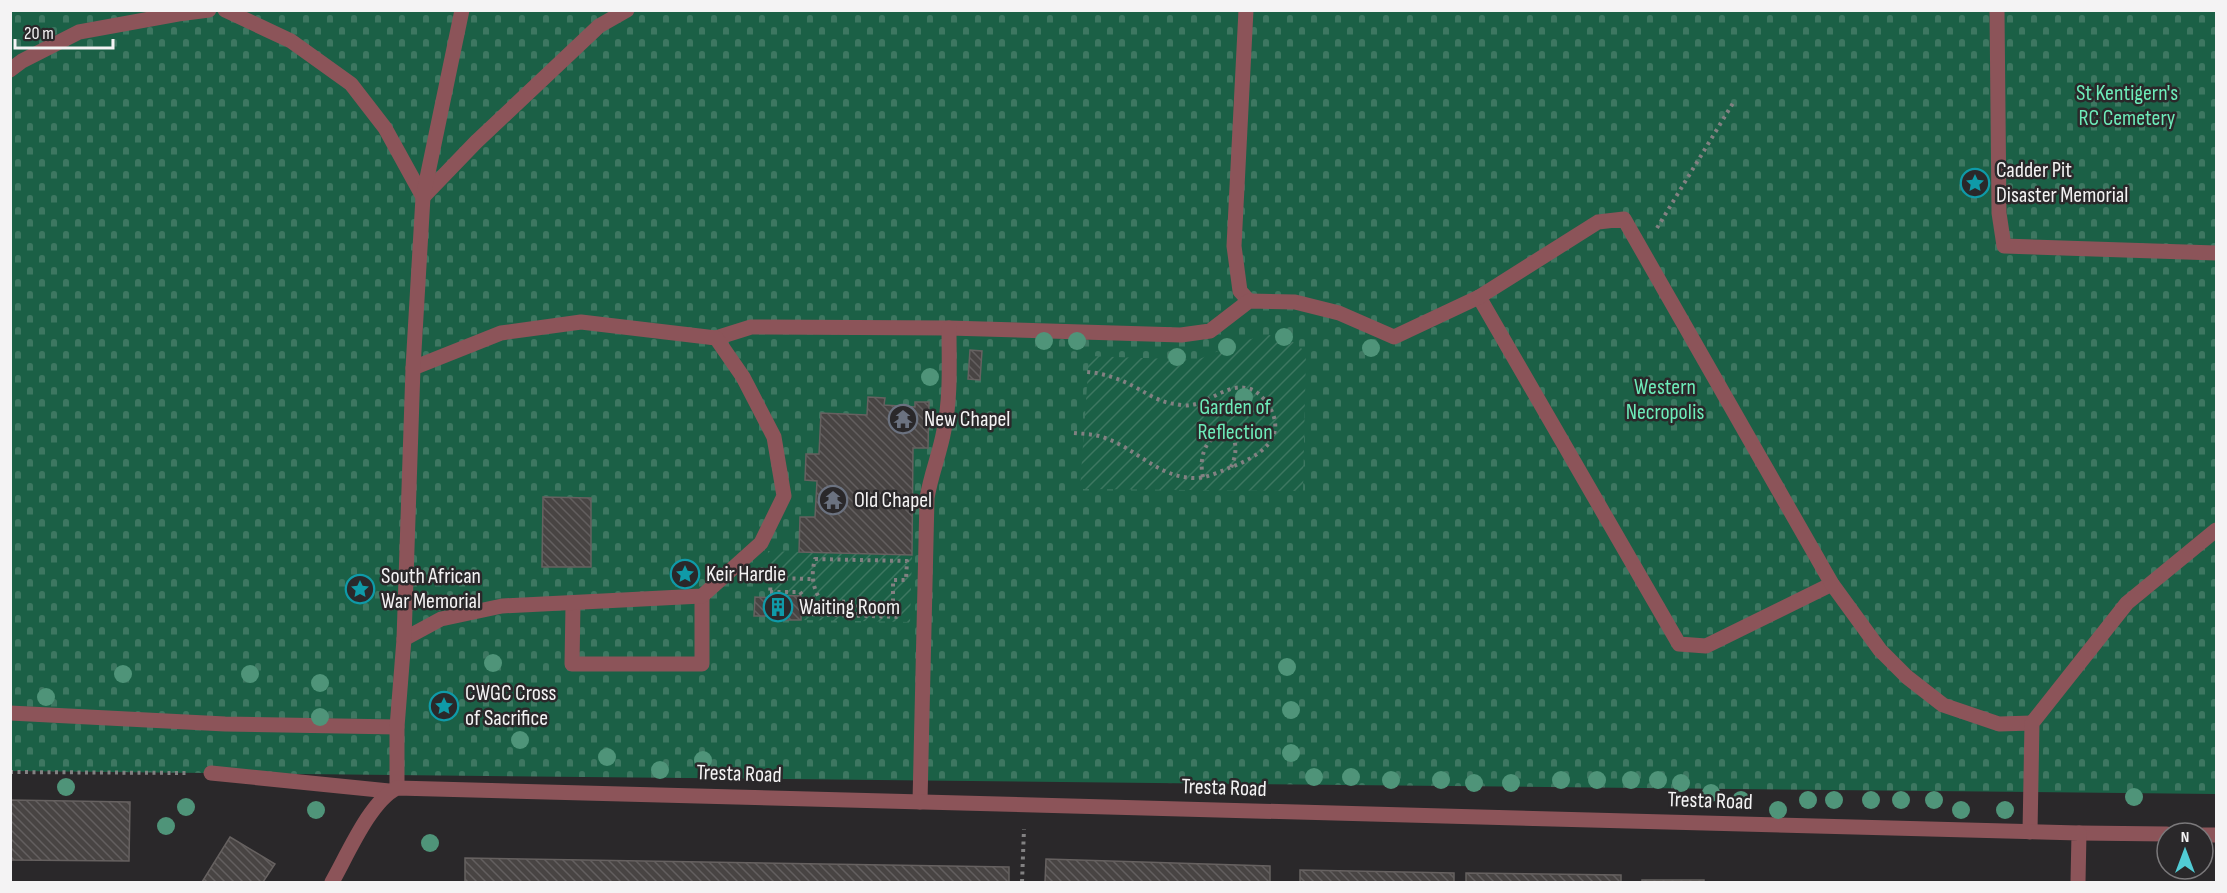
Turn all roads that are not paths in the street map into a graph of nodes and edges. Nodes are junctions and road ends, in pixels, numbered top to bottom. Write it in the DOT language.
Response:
graph roads {
  1 [pos="209,10"];
  2 [pos="225,10"];
  3 [pos="462,10"];
  4 [pos="627,10"];
  5 [pos="1246,10"];
  6 [pos="1997,10"];
  7 [pos="10,70"];
  8 [pos="423,197"];
  9 [pos="2217,253"];
  10 [pos="1479,297"];
  11 [pos="1249,301"];
  12 [pos="949,328"];
  13 [pos="716,338"];
  14 [pos="413,368"];
  15 [pos="2217,530"];
  16 [pos="1832,584"];
  17 [pos="702,596"];
  18 [pos="573,604"];
  19 [pos="404,639"];
  20 [pos="10,713"];
  21 [pos="2032,723"];
  22 [pos="397,727"];
  23 [pos="212,773"];
  24 [pos="393,790"];
  25 [pos="920,802"];
  26 [pos="2030,832"];
  27 [pos="2079,833"];
  28 [pos="2155,834"];
  29 [pos="332,882"];
  30 [pos="2078,882"];
  1 -- 7 [label="street"];
  2 -- 8 [label="street"];
  3 -- 8 [label="street"];
  4 -- 8 [label="street"];
  5 -- 11 [label="street"];
  6 -- 9 [label="street"];
  8 -- 14 [label="street"];
  10 -- 11 [label="street"];
  10 -- 16 [label="street"];
  10 -- 16 [label="street"];
  11 -- 12 [label="street"];
  12 -- 13 [label="street"];
  12 -- 25 [label="street"];
  13 -- 14 [label="street"];
  13 -- 17 [label="street"];
  14 -- 19 [label="street"];
  15 -- 21 [label="street"];
  16 -- 21 [label="street"];
  17 -- 18 [label="street"];
  17 -- 18 [label="street"];
  18 -- 19 [label="street"];
  19 -- 22 [label="street"];
  20 -- 22 [label="street"];
  21 -- 26 [label="street"];
  22 -- 24 [label="street"];
  23 -- 24 [label="street, Tresta Road"];
  24 -- 25 [label="street, Tresta Road"];
  24 -- 29 [label="street"];
  25 -- 26 [label="street, Tresta Road"];
  26 -- 27 [label="street, Tresta Road"];
  27 -- 28 [label="street, Tresta Road"];
  27 -- 30 [label="street"];
}
